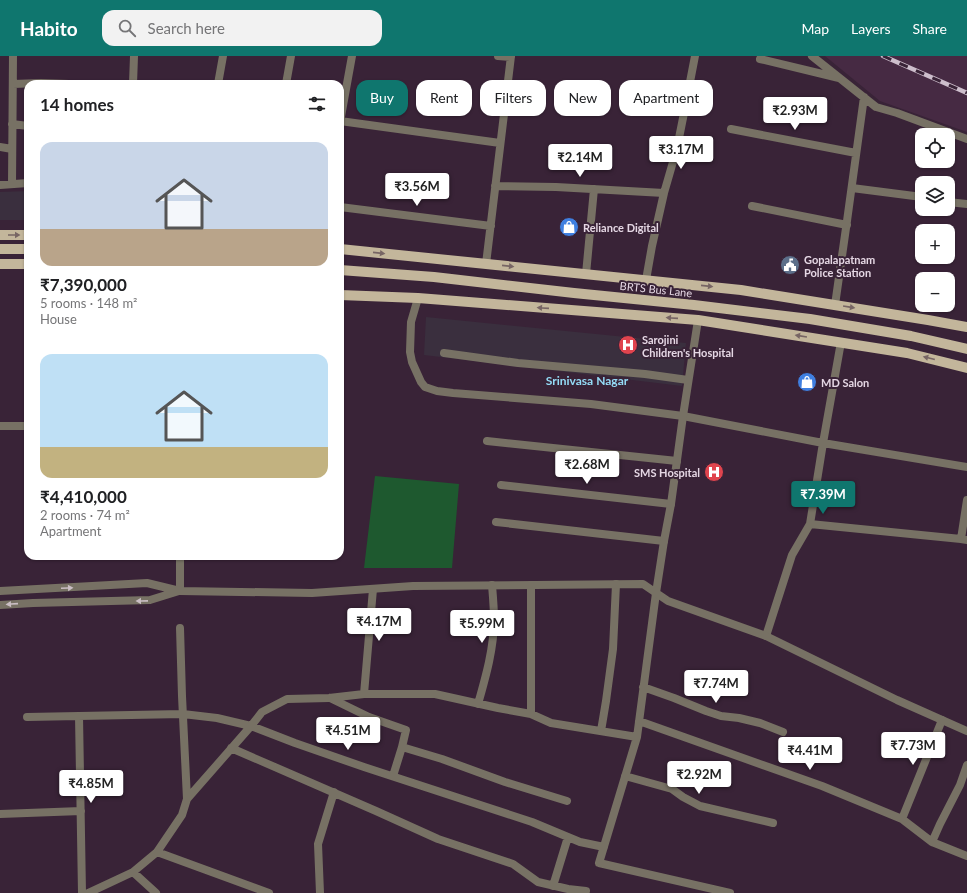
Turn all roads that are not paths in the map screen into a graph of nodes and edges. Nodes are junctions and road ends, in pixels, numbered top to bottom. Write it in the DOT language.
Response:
graph roads {
  1 [pos="13,56"];
  2 [pos="134,56"];
  3 [pos="223,56"];
  4 [pos="291,56"];
  5 [pos="352,56"];
  6 [pos="498,56"];
  7 [pos="695,56"];
  8 [pos="812,56"];
  9 [pos="511,57"];
  10 [pos="760,59"];
  11 [pos="841,79"];
  12 [pos="133,80"];
  13 [pos="219,80"];
  14 [pos="287,80"];
  15 [pos="12,84"];
  16 [pos="24,84"];
  17 [pos="864,97"];
  18 [pos="344,100"];
  19 [pos="344,123"];
  20 [pos="12,124"];
  21 [pos="24,126"];
  22 [pos="731,129"];
  23 [pos="967,139"];
  24 [pos="500,144"];
  25 [pos="0,147"];
  26 [pos="12,149"];
  27 [pos="856,153"];
  28 [pos="24,183"];
  29 [pos="12,184"];
  30 [pos="0,185"];
  31 [pos="495,186"];
  32 [pos="852,188"];
  33 [pos="594,189"];
  34 [pos="664,194"];
  35 [pos="915,197"];
  36 [pos="955,203"];
  37 [pos="967,204"];
  38 [pos="752,206"];
  39 [pos="344,208"];
  40 [pos="847,224"];
  41 [pos="491,226"];
  42 [pos="0,235"];
  43 [pos="24,235"];
  44 [pos="0,249"];
  45 [pos="24,249"];
  46 [pos="344,249"];
  47 [pos="0,264"];
  48 [pos="24,264"];
  49 [pos="486,264"];
  50 [pos="344,270"];
  51 [pos="586,274"];
  52 [pos="646,280"];
  53 [pos="344,295"];
  54 [pos="418,298"];
  55 [pos="835,305"];
  56 [pos="698,320"];
  57 [pos="967,327"];
  58 [pos="842,342"];
  59 [pos="967,349"];
  60 [pos="444,353"];
  61 [pos="967,368"];
  62 [pos="688,380"];
  63 [pos="683,416"];
  64 [pos="0,426"];
  65 [pos="24,426"];
  66 [pos="487,441"];
  67 [pos="823,442"];
  68 [pos="677,461"];
  69 [pos="967,467"];
  70 [pos="501,485"];
  71 [pos="967,500"];
  72 [pos="671,504"];
  73 [pos="496,522"];
  74 [pos="810,524"];
  75 [pos="964,539"];
  76 [pos="664,541"];
  77 [pos="180,560"];
  78 [pos="616,584"];
  79 [pos="492,585"];
  80 [pos="531,585"];
  81 [pos="373,589"];
  82 [pos="0,591"];
  83 [pos="180,591"];
  84 [pos="656,593"];
  85 [pos="0,605"];
  86 [pos="180,628"];
  87 [pos="766,636"];
  88 [pos="643,687"];
  89 [pos="364,694"];
  90 [pos="329,698"];
  91 [pos="478,704"];
  92 [pos="183,714"];
  93 [pos="531,714"];
  94 [pos="79,716"];
  95 [pos="27,717"];
  96 [pos="942,720"];
  97 [pos="639,721"];
  98 [pos="251,726"];
  99 [pos="601,731"];
  100 [pos="967,731"];
  101 [pos="783,732"];
  102 [pos="637,737"];
  103 [pos="402,747"];
  104 [pos="231,748"];
  105 [pos="967,765"];
  106 [pos="393,776"];
  107 [pos="625,776"];
  108 [pos="334,792"];
  109 [pos="187,799"];
  110 [pos="567,801"];
  111 [pos="81,811"];
  112 [pos="0,814"];
  113 [pos="902,819"];
  114 [pos="773,823"];
  115 [pos="568,837"];
  116 [pos="932,842"];
  117 [pos="604,847"];
  118 [pos="157,852"];
  119 [pos="967,856"];
  120 [pos="133,872"];
  121 [pos="552,886"];
  122 [pos="586,891"];
  123 [pos="82,893"];
  124 [pos="88,893"];
  125 [pos="156,893"];
  126 [pos="269,893"];
  127 [pos="320,893"];
  128 [pos="730,893"];
  1 -- 15 [label="street"];
  2 -- 12 [label="street"];
  3 -- 13 [label="street"];
  4 -- 14 [label="street"];
  5 -- 18 [label="street"];
  6 -- 9 [label="street"];
  7 -- 34 [label="street"];
  8 -- 11 [label="street"];
  9 -- 24 [label="street"];
  10 -- 11 [label="street"];
  11 -- 17 [label="street"];
  15 -- 16 [label="street"];
  15 -- 20 [label="street"];
  17 -- 23 [label="street"];
  17 -- 27 [label="street"];
  19 -- 24 [label="street"];
  20 -- 21 [label="street"];
  20 -- 26 [label="street"];
  22 -- 27 [label="street"];
  24 -- 31 [label="street"];
  25 -- 26 [label="street"];
  26 -- 29 [label="street"];
  27 -- 32 [label="street"];
  28 -- 29 [label="street"];
  29 -- 30 [label="street"];
  31 -- 33 [label="street"];
  31 -- 41 [label="street"];
  32 -- 35 [label="street"];
  32 -- 40 [label="street"];
  33 -- 34 [label="street"];
  33 -- 51 [label="street"];
  34 -- 52 [label="street"];
  36 -- 37 [label="street"];
  38 -- 40 [label="street"];
  39 -- 41 [label="street"];
  40 -- 55 [label="street"];
  41 -- 49 [label="street"];
  42 -- 43 [label="main road, one-way"];
  44 -- 45 [label="main road"];
  46 -- 49 [label="main road, one-way"];
  47 -- 48 [label="main road"];
  49 -- 51 [label="main road, one-way"];
  50 -- 59 [label="main road, BRTS Bus Lane"];
  51 -- 52 [label="main road"];
  52 -- 55 [label="main road, one-way"];
  53 -- 54 [label="main road"];
  56 -- 54 [label="main road, one-way"];
  54 -- 63 [label="street"];
  55 -- 57 [label="main road, one-way"];
  58 -- 56 [label="main road, one-way"];
  56 -- 62 [label="street"];
  61 -- 58 [label="main road, one-way"];
  58 -- 67 [label="street"];
  60 -- 62 [label="street"];
  62 -- 63 [label="street"];
  63 -- 67 [label="street"];
  63 -- 68 [label="street"];
  64 -- 65 [label="street"];
  66 -- 68 [label="street"];
  67 -- 69 [label="street"];
  67 -- 74 [label="street"];
  68 -- 72 [label="street"];
  70 -- 72 [label="street"];
  71 -- 75 [label="street"];
  72 -- 76 [label="street"];
  73 -- 76 [label="street"];
  74 -- 75 [label="street"];
  74 -- 87 [label="street"];
  76 -- 84 [label="street"];
  77 -- 83 [label="street"];
  78 -- 80 [label="street"];
  78 -- 84 [label="street"];
  78 -- 99 [label="street"];
  79 -- 80 [label="street"];
  79 -- 81 [label="street"];
  79 -- 91 [label="street"];
  80 -- 93 [label="street"];
  81 -- 83 [label="street"];
  81 -- 89 [label="street"];
  82 -- 83 [label="street, one-way"];
  83 -- 85 [label="street, one-way"];
  84 -- 87 [label="street"];
  84 -- 88 [label="street"];
  86 -- 92 [label="street"];
  87 -- 96 [label="street"];
  88 -- 97 [label="street"];
  88 -- 101 [label="street"];
  89 -- 90 [label="street"];
  89 -- 91 [label="street"];
  90 -- 98 [label="street"];
  90 -- 103 [label="street"];
  91 -- 93 [label="street"];
  92 -- 94 [label="street"];
  92 -- 98 [label="street"];
  92 -- 109 [label="street"];
  93 -- 99 [label="street"];
  94 -- 95 [label="street"];
  94 -- 111 [label="street"];
  96 -- 100 [label="street"];
  96 -- 113 [label="street"];
  97 -- 102 [label="street"];
  97 -- 113 [label="street"];
  98 -- 104 [label="street"];
  98 -- 106 [label="street"];
  99 -- 102 [label="street"];
  102 -- 107 [label="street"];
  103 -- 106 [label="street"];
  103 -- 110 [label="street"];
  104 -- 108 [label="street"];
  104 -- 109 [label="street"];
  105 -- 116 [label="street"];
  106 -- 115 [label="street"];
  107 -- 114 [label="street"];
  107 -- 117 [label="street"];
  108 -- 121 [label="street"];
  108 -- 127 [label="street"];
  109 -- 118 [label="street"];
  111 -- 112 [label="street"];
  111 -- 123 [label="street"];
  113 -- 116 [label="street"];
  115 -- 117 [label="street"];
  115 -- 121 [label="street"];
  116 -- 119 [label="street"];
  117 -- 128 [label="street"];
  118 -- 120 [label="street"];
  118 -- 126 [label="street"];
  120 -- 124 [label="street"];
  120 -- 125 [label="street"];
  121 -- 122 [label="street"];
}
